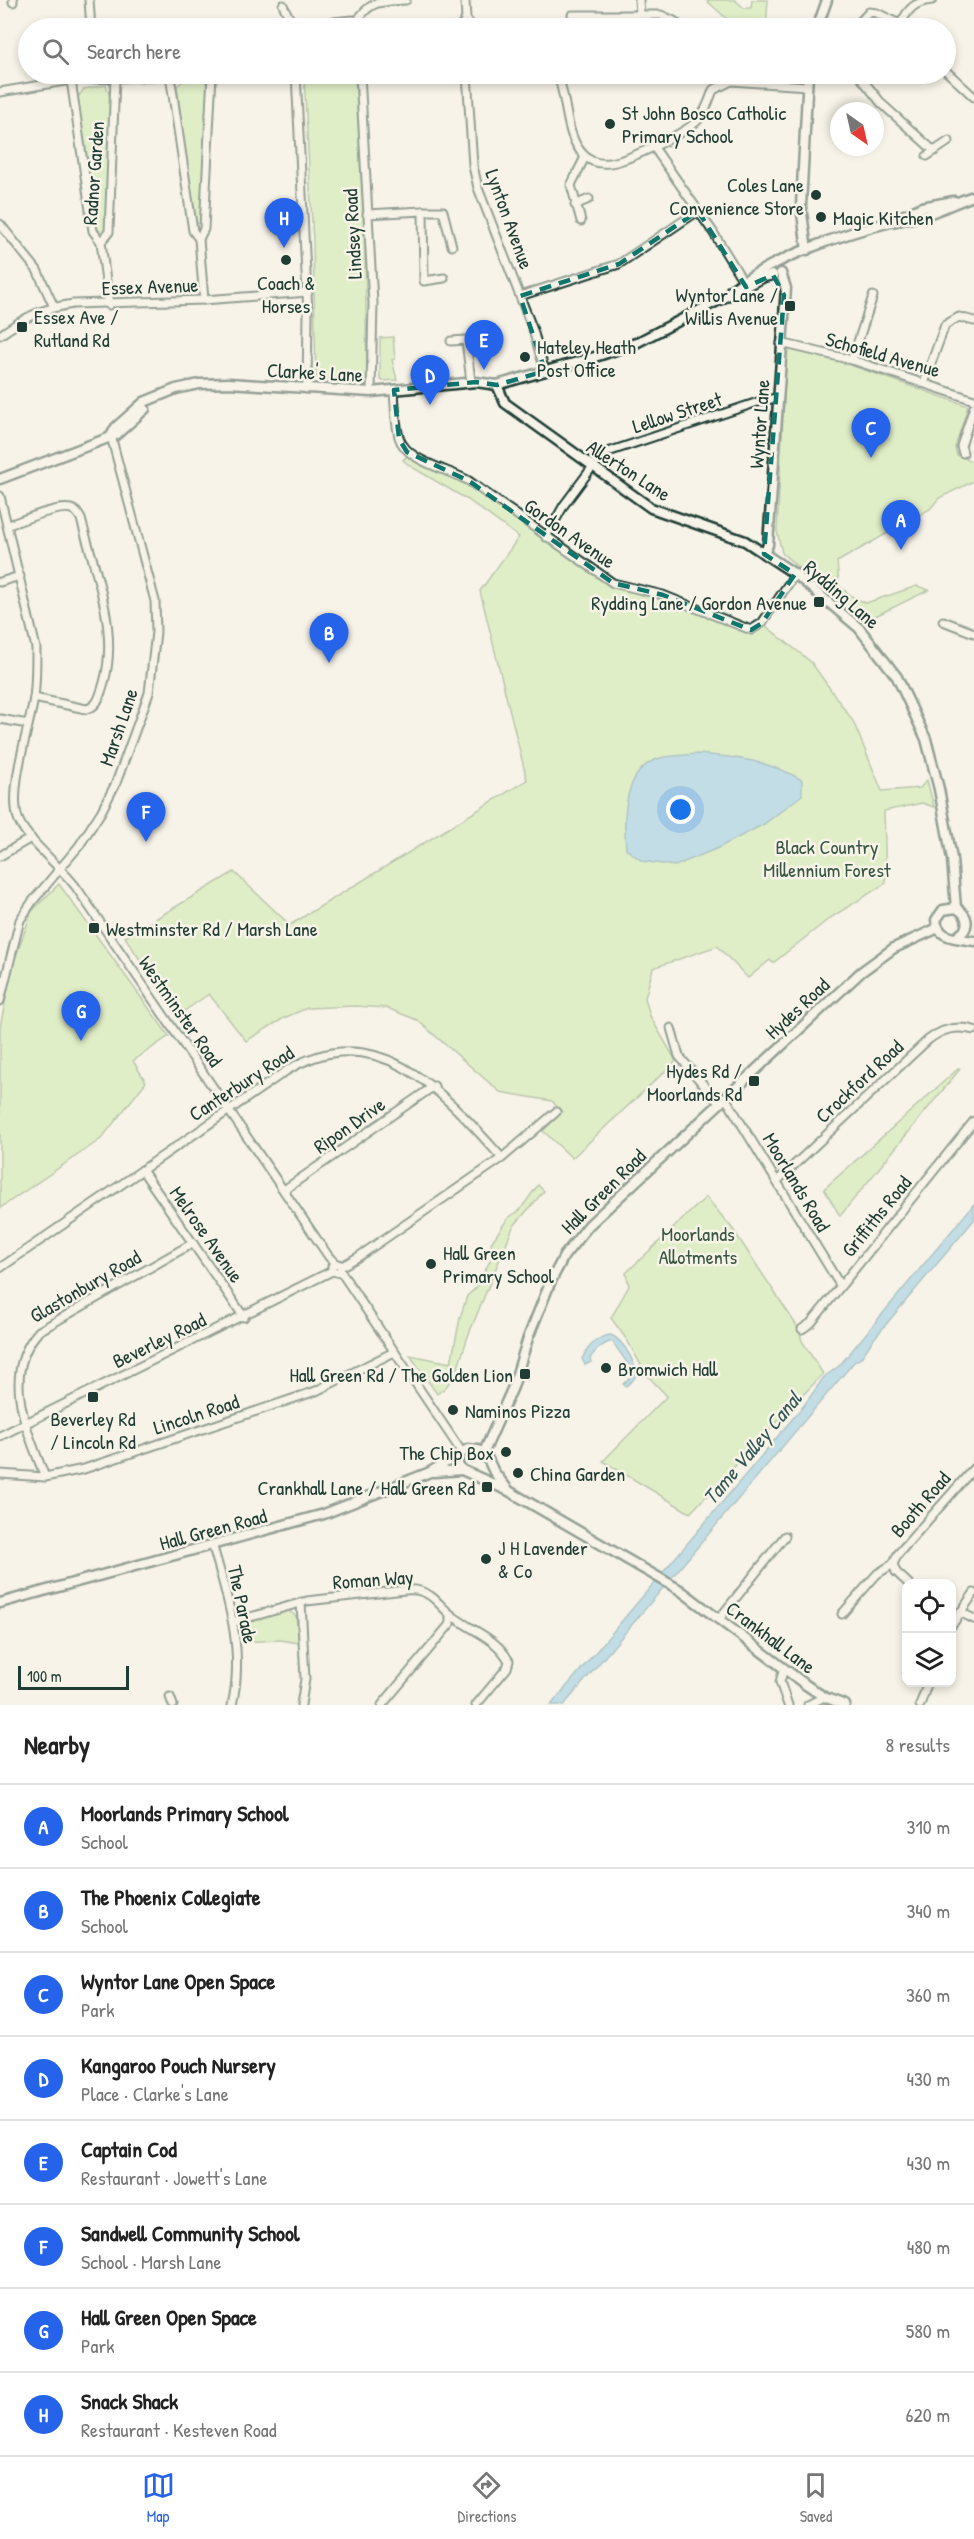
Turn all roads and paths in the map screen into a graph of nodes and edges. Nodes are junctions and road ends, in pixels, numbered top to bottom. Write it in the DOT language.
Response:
graph roads {
  1 [pos="89,0"];
  2 [pos="406,0"];
  3 [pos="465,0"];
  4 [pos="639,0"];
  5 [pos="827,0"];
  6 [pos="932,0"];
  7 [pos="283,5"];
  8 [pos="640,14"];
  9 [pos="572,15"];
  10 [pos="90,18"];
  11 [pos="290,18"];
  12 [pos="359,18"];
  13 [pos="466,18"];
  14 [pos="668,18"];
  15 [pos="821,18"];
  16 [pos="863,18"];
  17 [pos="887,18"];
  18 [pos="907,18"];
  19 [pos="956,81"];
  20 [pos="47,84"];
  21 [pos="72,84"];
  22 [pos="115,84"];
  23 [pos="171,84"];
  24 [pos="211,84"];
  25 [pos="297,84"];
  26 [pos="361,84"];
  27 [pos="468,84"];
  28 [pos="560,84"];
  29 [pos="720,84"];
  30 [pos="787,84"];
  31 [pos="866,84"];
  32 [pos="807,86"];
  33 [pos="0,92"];
  34 [pos="974,97"];
  35 [pos="949,141"];
  36 [pos="653,146"];
  37 [pos="934,151"];
  38 [pos="927,156"];
  39 [pos="585,157"];
  40 [pos="974,196"];
  41 [pos="589,199"];
  42 [pos="575,205"];
  43 [pos="423,211"];
  44 [pos="698,211"];
  45 [pos="368,214"];
  46 [pos="581,221"];
  47 [pos="0,224"];
  48 [pos="804,230"];
  49 [pos="199,239"];
  50 [pos="101,242"];
  51 [pos="452,246"];
  52 [pos="818,246"];
  53 [pos="804,251"];
  54 [pos="776,271"];
  55 [pos="444,278"];
  56 [pos="756,281"];
  57 [pos="743,282"];
  58 [pos="308,292"];
  59 [pos="520,296"];
  60 [pos="873,296"];
  61 [pos="204,300"];
  62 [pos="716,301"];
  63 [pos="109,305"];
  64 [pos="54,307"];
  65 [pos="974,321"];
  66 [pos="0,335"];
  67 [pos="451,341"];
  68 [pos="781,343"];
  69 [pos="852,360"];
  70 [pos="545,371"];
  71 [pos="474,382"];
  72 [pos="924,383"];
  73 [pos="497,385"];
  74 [pos="307,389"];
  75 [pos="393,390"];
  76 [pos="371,392"];
  77 [pos="778,398"];
  78 [pos="974,400"];
  79 [pos="974,407"];
  80 [pos="111,436"];
  81 [pos="963,453"];
  82 [pos="592,466"];
  83 [pos="0,479"];
  84 [pos="0,496"];
  85 [pos="8,525"];
  86 [pos="546,537"];
  87 [pos="764,554"];
  88 [pos="795,574"];
  89 [pos="20,576"];
  90 [pos="0,582"];
  91 [pos="944,621"];
  92 [pos="974,633"];
  93 [pos="34,698"];
  94 [pos="0,719"];
  95 [pos="28,724"];
  96 [pos="31,838"];
  97 [pos="0,856"];
  98 [pos="61,868"];
  99 [pos="956,908"];
  100 [pos="969,921"];
  101 [pos="938,928"];
  102 [pos="974,936"];
  103 [pos="957,937"];
  104 [pos="974,941"];
  105 [pos="0,1001"];
  106 [pos="671,1028"];
  107 [pos="974,1030"];
  108 [pos="434,1086"];
  109 [pos="722,1100"];
  110 [pos="229,1110"];
  111 [pos="556,1112"];
  112 [pos="974,1121"];
  113 [pos="692,1129"];
  114 [pos="502,1158"];
  115 [pos="142,1170"];
  116 [pos="777,1181"];
  117 [pos="284,1191"];
  118 [pos="193,1243"];
  119 [pos="0,1268"];
  120 [pos="337,1268"];
  121 [pos="840,1285"];
  122 [pos="244,1317"];
  123 [pos="802,1329"];
  124 [pos="394,1352"];
  125 [pos="22,1426"];
  126 [pos="0,1436"];
  127 [pos="484,1452"];
  128 [pos="460,1454"];
  129 [pos="488,1461"];
  130 [pos="974,1468"];
  131 [pos="462,1470"];
  132 [pos="430,1472"];
  133 [pos="0,1474"];
  134 [pos="473,1474"];
  135 [pos="45,1477"];
  136 [pos="509,1491"];
  137 [pos="784,1536"];
  138 [pos="213,1546"];
  139 [pos="893,1564"];
  140 [pos="904,1579"];
  141 [pos="974,1593"];
  142 [pos="300,1602"];
  143 [pos="0,1603"];
  144 [pos="960,1612"];
  145 [pos="450,1614"];
  146 [pos="842,1614"];
  147 [pos="956,1618"];
  148 [pos="974,1618"];
  149 [pos="719,1619"];
  150 [pos="233,1622"];
  151 [pos="784,1668"];
  152 [pos="927,1687"];
  153 [pos="170,1697"];
  154 [pos="824,1697"];
  155 [pos="174,1705"];
  156 [pos="232,1705"];
  157 [pos="301,1705"];
  158 [pos="382,1705"];
  159 [pos="476,1705"];
  160 [pos="788,1705"];
  161 [pos="808,1705"];
  162 [pos="845,1705"];
  163 [pos="920,1705"];
  1 -- 10 [label="street"];
  2 -- 12 [label="street"];
  3 -- 13 [label="street"];
  4 -- 8 [label="street"];
  5 -- 15 [label="street"];
  6 -- 18 [label="street"];
  7 -- 11 [label="street"];
  8 -- 9 [label="street"];
  8 -- 14 [label="street"];
  16 -- 17 [label="street"];
  19 -- 34 [label="street"];
  20 -- 33 [label="street"];
  21 -- 50 [label="street"];
  22 -- 50 [label="street, Radnor Garden"];
  23 -- 49 [label="street"];
  24 -- 49 [label="street"];
  25 -- 58 [label="street"];
  26 -- 45 [label="street, Lindsey Road"];
  27 -- 59 [label="street, Lynton Avenue"];
  28 -- 39 [label="street"];
  29 -- 36 [label="street"];
  30 -- 32 [label="street"];
  31 -- 37 [label="street"];
  32 -- 48 [label="street"];
  35 -- 37 [label="street"];
  36 -- 39 [label="street"];
  36 -- 44 [label="street"];
  37 -- 38 [label="street"];
  39 -- 42 [label="street"];
  40 -- 52 [label="street"];
  41 -- 42 [label="street"];
  42 -- 46 [label="street"];
  43 -- 45 [label="street"];
  43 -- 51 [label="street"];
  43 -- 55 [label="street"];
  44 -- 57 [label="street"];
  44 -- 59 [label="street"];
  45 -- 76 [label="street, Lindsey Road"];
  47 -- 64 [label="street"];
  48 -- 52 [label="street"];
  48 -- 53 [label="street"];
  49 -- 61 [label="street"];
  50 -- 63 [label="street, Radnor Garden"];
  52 -- 53 [label="street"];
  53 -- 54 [label="street"];
  54 -- 56 [label="street"];
  54 -- 57 [label="street"];
  54 -- 68 [label="street, Wyntor Lane"];
  56 -- 57 [label="street"];
  56 -- 62 [label="street"];
  57 -- 62 [label="street"];
  58 -- 61 [label="street, Essex Avenue"];
  58 -- 74 [label="street"];
  59 -- 70 [label="street, Lynton Avenue"];
  60 -- 69 [label="street"];
  61 -- 63 [label="street, Essex Avenue"];
  62 -- 70 [label="street"];
  63 -- 64 [label="street, Essex Avenue"];
  64 -- 66 [label="street, Essex Avenue"];
  65 -- 72 [label="street"];
  67 -- 71 [label="street"];
  68 -- 69 [label="street, Schofield Avenue"];
  68 -- 77 [label="street, Wyntor Lane"];
  69 -- 72 [label="street, Schofield Avenue"];
  70 -- 73 [label="street"];
  71 -- 73 [label="street, Clarke's Lane"];
  71 -- 75 [label="street, Clarke's Lane"];
  72 -- 78 [label="street, Schofield Avenue"];
  73 -- 82 [label="street, Allerton Lane"];
  74 -- 76 [label="street, Clarke's Lane"];
  74 -- 80 [label="street, Clarke's Lane"];
  75 -- 76 [label="street, Clarke's Lane"];
  75 -- 86 [label="street, Gordon Avenue"];
  77 -- 82 [label="street, Lellow Street"];
  77 -- 87 [label="street, Wyntor Lane"];
  79 -- 81 [label="street"];
  80 -- 83 [label="street, Clarke's Lane"];
  80 -- 98 [label="street, Marsh Lane"];
  82 -- 86 [label="street"];
  82 -- 87 [label="street, Allerton Lane"];
  84 -- 85 [label="street, Westminster Road"];
  85 -- 89 [label="street, Westminster Road"];
  85 -- 93 [label="street"];
  86 -- 88 [label="street, Gordon Avenue"];
  87 -- 88 [label="street, Rydding Lane"];
  88 -- 99 [label="street, Rydding Lane"];
  89 -- 90 [label="street"];
  89 -- 93 [label="street, Westminster Road"];
  91 -- 92 [label="street"];
  93 -- 95 [label="street, Westminster Road"];
  94 -- 95 [label="street"];
  95 -- 96 [label="street, Westminster Road"];
  96 -- 97 [label="street"];
  96 -- 98 [label="street, Westminster Road"];
  98 -- 105 [label="street, Marsh Lane"];
  98 -- 110 [label="street, Westminster Road"];
  99 -- 100 [label="street"];
  99 -- 101 [label="street, Hydes Road"];
  100 -- 102 [label="street"];
  100 -- 103 [label="street"];
  101 -- 103 [label="street"];
  101 -- 109 [label="street, Hydes Road"];
  103 -- 104 [label="street"];
  106 -- 109 [label="street, Moorlands Road"];
  107 -- 116 [label="street, Crockford Road"];
  108 -- 110 [label="street, Canterbury Road"];
  108 -- 114 [label="street, Canterbury Road"];
  108 -- 117 [label="street, Ripon Drive"];
  109 -- 113 [label="street, Hydes Road"];
  109 -- 116 [label="street, Moorlands Road"];
  110 -- 115 [label="street, Canterbury Road"];
  110 -- 117 [label="street, Westminster Road"];
  111 -- 114 [label="street, Beverley Road"];
  112 -- 121 [label="street, Griffiths Road"];
  113 -- 127 [label="street, Hall Green Road"];
  114 -- 120 [label="street, Beverley Road"];
  115 -- 118 [label="street, Melrose Avenue"];
  115 -- 119 [label="street, Canterbury Road"];
  116 -- 121 [label="street, Moorlands Road"];
  117 -- 120 [label="street, Westminster Road"];
  118 -- 122 [label="street, Melrose Avenue"];
  118 -- 125 [label="street, Glastonbury Road"];
  120 -- 122 [label="street, Beverley Road"];
  120 -- 124 [label="street, Westminster Road"];
  121 -- 123 [label="street, Griffiths Road"];
  122 -- 125 [label="street, Beverley Road"];
  124 -- 128 [label="street, Westminster Road"];
  124 -- 135 [label="street, Lincoln Road"];
  125 -- 126 [label="street, Beverley Road"];
  125 -- 135 [label="street, Glastonbury Road"];
  127 -- 128 [label="street"];
  127 -- 129 [label="street"];
  128 -- 131 [label="street"];
  128 -- 132 [label="street, Hall Green Road"];
  129 -- 134 [label="street"];
  129 -- 136 [label="street"];
  130 -- 139 [label="street, Booth Road"];
  131 -- 132 [label="street, Hall Green Road"];
  131 -- 134 [label="street"];
  132 -- 138 [label="street, Hall Green Road"];
  133 -- 135 [label="street, Lincoln Road"];
  134 -- 136 [label="street"];
  136 -- 149 [label="street, Crankhall Lane"];
  137 -- 149 [label="street"];
  138 -- 143 [label="street, Hall Green Road"];
  138 -- 150 [label="street, The Parade"];
  139 -- 140 [label="street, Booth Road"];
  139 -- 146 [label="street, Booth Road"];
  141 -- 144 [label="street"];
  142 -- 145 [label="street, Roman Way"];
  142 -- 150 [label="street, Roman Way"];
  142 -- 157 [label="street"];
  144 -- 147 [label="street"];
  144 -- 148 [label="street"];
  145 -- 158 [label="street"];
  145 -- 159 [label="street, Roman Way"];
  149 -- 151 [label="street, Crankhall Lane"];
  150 -- 156 [label="street, The Parade"];
  151 -- 154 [label="street, Crankhall Lane"];
  151 -- 160 [label="street"];
  152 -- 163 [label="street"];
  153 -- 155 [label="street"];
  154 -- 161 [label="street"];
  154 -- 162 [label="street, Crankhall Lane"];
}
